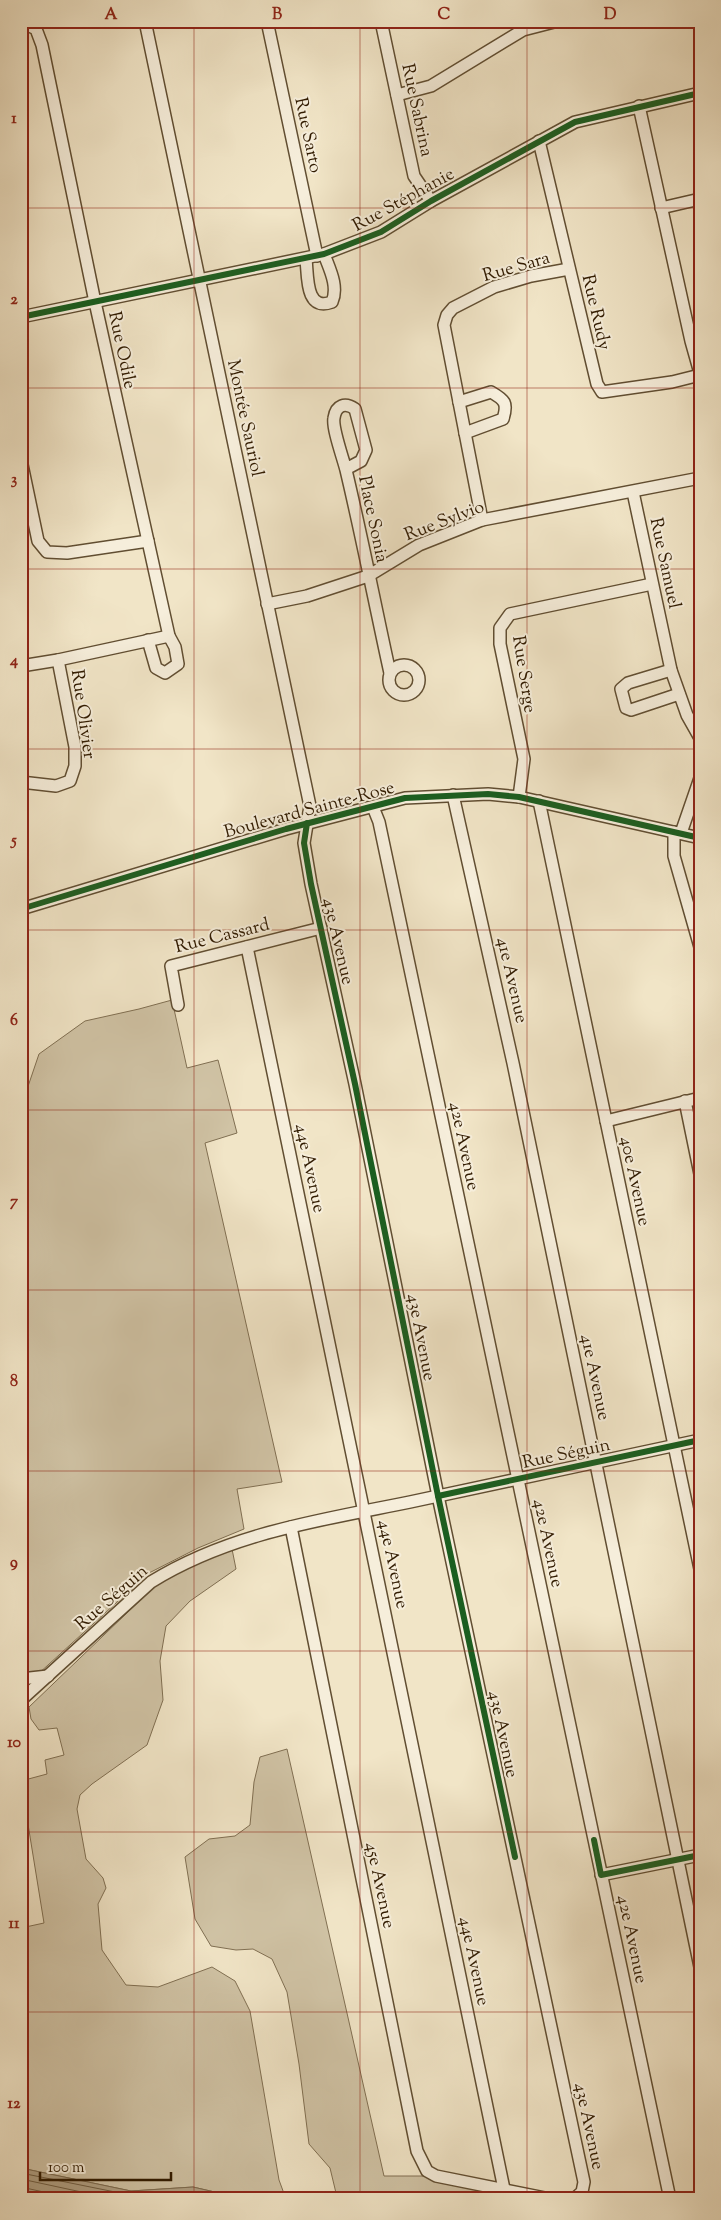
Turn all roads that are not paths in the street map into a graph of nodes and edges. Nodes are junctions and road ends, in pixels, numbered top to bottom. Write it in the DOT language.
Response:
graph roads {
  1 [pos="145,21"];
  2 [pos="267,21"];
  3 [pos="381,21"];
  4 [pos="558,21"];
  5 [pos="21,22"];
  6 [pos="522,26"];
  7 [pos="700,93"];
  8 [pos="396,95"];
  9 [pos="639,106"];
  10 [pos="540,141"];
  11 [pos="700,199"];
  12 [pos="431,201"];
  13 [pos="661,208"];
  14 [pos="316,256"];
  15 [pos="569,269"];
  16 [pos="199,280"];
  17 [pos="95,302"];
  18 [pos="21,317"];
  19 [pos="700,374"];
  20 [pos="459,402"];
  21 [pos="465,433"];
  22 [pos="21,460"];
  23 [pos="346,469"];
  24 [pos="700,478"];
  25 [pos="633,492"];
  26 [pos="482,520"];
  27 [pos="148,541"];
  28 [pos="368,576"];
  29 [pos="652,584"];
  30 [pos="267,604"];
  31 [pos="169,636"];
  32 [pos="148,640"];
  33 [pos="58,660"];
  34 [pos="21,666"];
  35 [pos="671,670"];
  36 [pos="390,673"];
  37 [pos="679,694"];
  38 [pos="700,738"];
  39 [pos="700,778"];
  40 [pos="21,782"];
  41 [pos="453,795"];
  42 [pos="519,797"];
  43 [pos="539,801"];
  44 [pos="373,807"];
  45 [pos="307,823"];
  46 [pos="678,832"];
  47 [pos="700,838"];
  48 [pos="21,909"];
  49 [pos="321,928"];
  50 [pos="246,947"];
  51 [pos="700,947"];
  52 [pos="178,1006"];
  53 [pos="700,1098"];
  54 [pos="685,1101"];
  55 [pos="606,1121"];
  56 [pos="700,1174"];
  57 [pos="700,1440"];
  58 [pos="674,1446"];
  59 [pos="595,1462"];
  60 [pos="518,1479"];
  61 [pos="438,1496"];
  62 [pos="365,1511"];
  63 [pos="291,1527"];
  64 [pos="700,1569"];
  65 [pos="48,1676"];
  66 [pos="21,1679"];
  67 [pos="21,1700"];
  68 [pos="700,1855"];
  69 [pos="678,1860"];
  70 [pos="601,1875"];
  71 [pos="700,1967"];
  72 [pos="504,2189"];
  73 [pos="550,2199"];
  74 [pos="574,2199"];
  75 [pos="670,2199"];
  1 -- 16 [label="street, Montée Sauriol"];
  2 -- 14 [label="street, Rue Sarto"];
  3 -- 8 [label="street, Rue Sabrina"];
  4 -- 6 [label="street"];
  5 -- 17 [label="street, Rue Odile"];
  6 -- 8 [label="street"];
  7 -- 9 [label="street, Rue Stéphanie"];
  8 -- 12 [label="street, Rue Sabrina"];
  9 -- 10 [label="street, Rue Stéphanie"];
  9 -- 13 [label="street"];
  10 -- 12 [label="street, Rue Stéphanie"];
  10 -- 15 [label="street, Rue Rudy"];
  11 -- 13 [label="street"];
  12 -- 14 [label="street, Rue Stéphanie"];
  13 -- 19 [label="street"];
  14 -- 16 [label="street, Rue Stéphanie"];
  15 -- 19 [label="street, Rue Rudy"];
  15 -- 20 [label="street, Rue Sara"];
  16 -- 17 [label="street, Rue Stéphanie"];
  16 -- 30 [label="street, Montée Sauriol"];
  17 -- 18 [label="street, Rue Stéphanie"];
  17 -- 27 [label="street, Rue Odile"];
  20 -- 21 [label="street, Rue Sara"];
  20 -- 21 [label="street"];
  21 -- 26 [label="street, Rue Sara"];
  22 -- 27 [label="street"];
  23 -- 23 [label="street, Place Sonia"];
  23 -- 28 [label="street, Place Sonia"];
  24 -- 25 [label="street, Rue Sylvio"];
  25 -- 26 [label="street, Rue Sylvio"];
  25 -- 29 [label="street, Rue Samuel"];
  26 -- 28 [label="street, Rue Sylvio"];
  27 -- 31 [label="street, Rue Odile"];
  28 -- 30 [label="street, Rue Sylvio"];
  28 -- 36 [label="street, Place Sonia"];
  29 -- 35 [label="street, Rue Samuel"];
  29 -- 42 [label="street, Rue Serge"];
  30 -- 45 [label="street, Montée Sauriol"];
  31 -- 32 [label="street"];
  31 -- 32 [label="street, Rue Odile"];
  32 -- 33 [label="street"];
  33 -- 34 [label="street"];
  33 -- 40 [label="street, Rue Olivier"];
  35 -- 37 [label="street, Rue Samuel"];
  35 -- 37 [label="street"];
  37 -- 38 [label="street, Rue Samuel"];
  39 -- 46 [label="street"];
  41 -- 42 [label="street, Boulevard Sainte-Rose"];
  41 -- 44 [label="street, Boulevard Sainte-Rose"];
  41 -- 59 [label="street, 41e Avenue"];
  42 -- 43 [label="street, Boulevard Sainte-Rose"];
  43 -- 46 [label="street, Boulevard Sainte-Rose"];
  43 -- 55 [label="street, 40e Avenue"];
  44 -- 45 [label="street, Boulevard Sainte-Rose"];
  44 -- 60 [label="street, 42e Avenue"];
  45 -- 48 [label="street, Boulevard Sainte-Rose"];
  45 -- 49 [label="street, 43e Avenue"];
  46 -- 47 [label="street, Boulevard Sainte-Rose"];
  46 -- 51 [label="street"];
  49 -- 50 [label="street, Rue Cassard"];
  49 -- 61 [label="street, 43e Avenue"];
  50 -- 52 [label="street, Rue Cassard"];
  50 -- 62 [label="street, 44e Avenue"];
  53 -- 54 [label="street"];
  54 -- 55 [label="street"];
  54 -- 56 [label="street"];
  55 -- 58 [label="street, 40e Avenue"];
  57 -- 58 [label="street, Rue Séguin"];
  58 -- 59 [label="street, Rue Séguin"];
  58 -- 64 [label="street, 40e Avenue"];
  59 -- 60 [label="street, Rue Séguin"];
  59 -- 69 [label="street, 41e Avenue"];
  60 -- 61 [label="street, Rue Séguin"];
  60 -- 70 [label="street, 42e Avenue"];
  61 -- 62 [label="street, Rue Séguin"];
  61 -- 74 [label="street, 43e Avenue"];
  62 -- 63 [label="street, Rue Séguin"];
  62 -- 72 [label="street, 44e Avenue"];
  63 -- 65 [label="street, Rue Séguin"];
  63 -- 72 [label="street, 45e Avenue"];
  65 -- 66 [label="street"];
  65 -- 67 [label="street, Rue Séguin"];
  68 -- 69 [label="street"];
  69 -- 70 [label="street"];
  69 -- 71 [label="street, 41e Avenue"];
  70 -- 75 [label="street, 42e Avenue"];
  72 -- 73 [label="street"];
}
